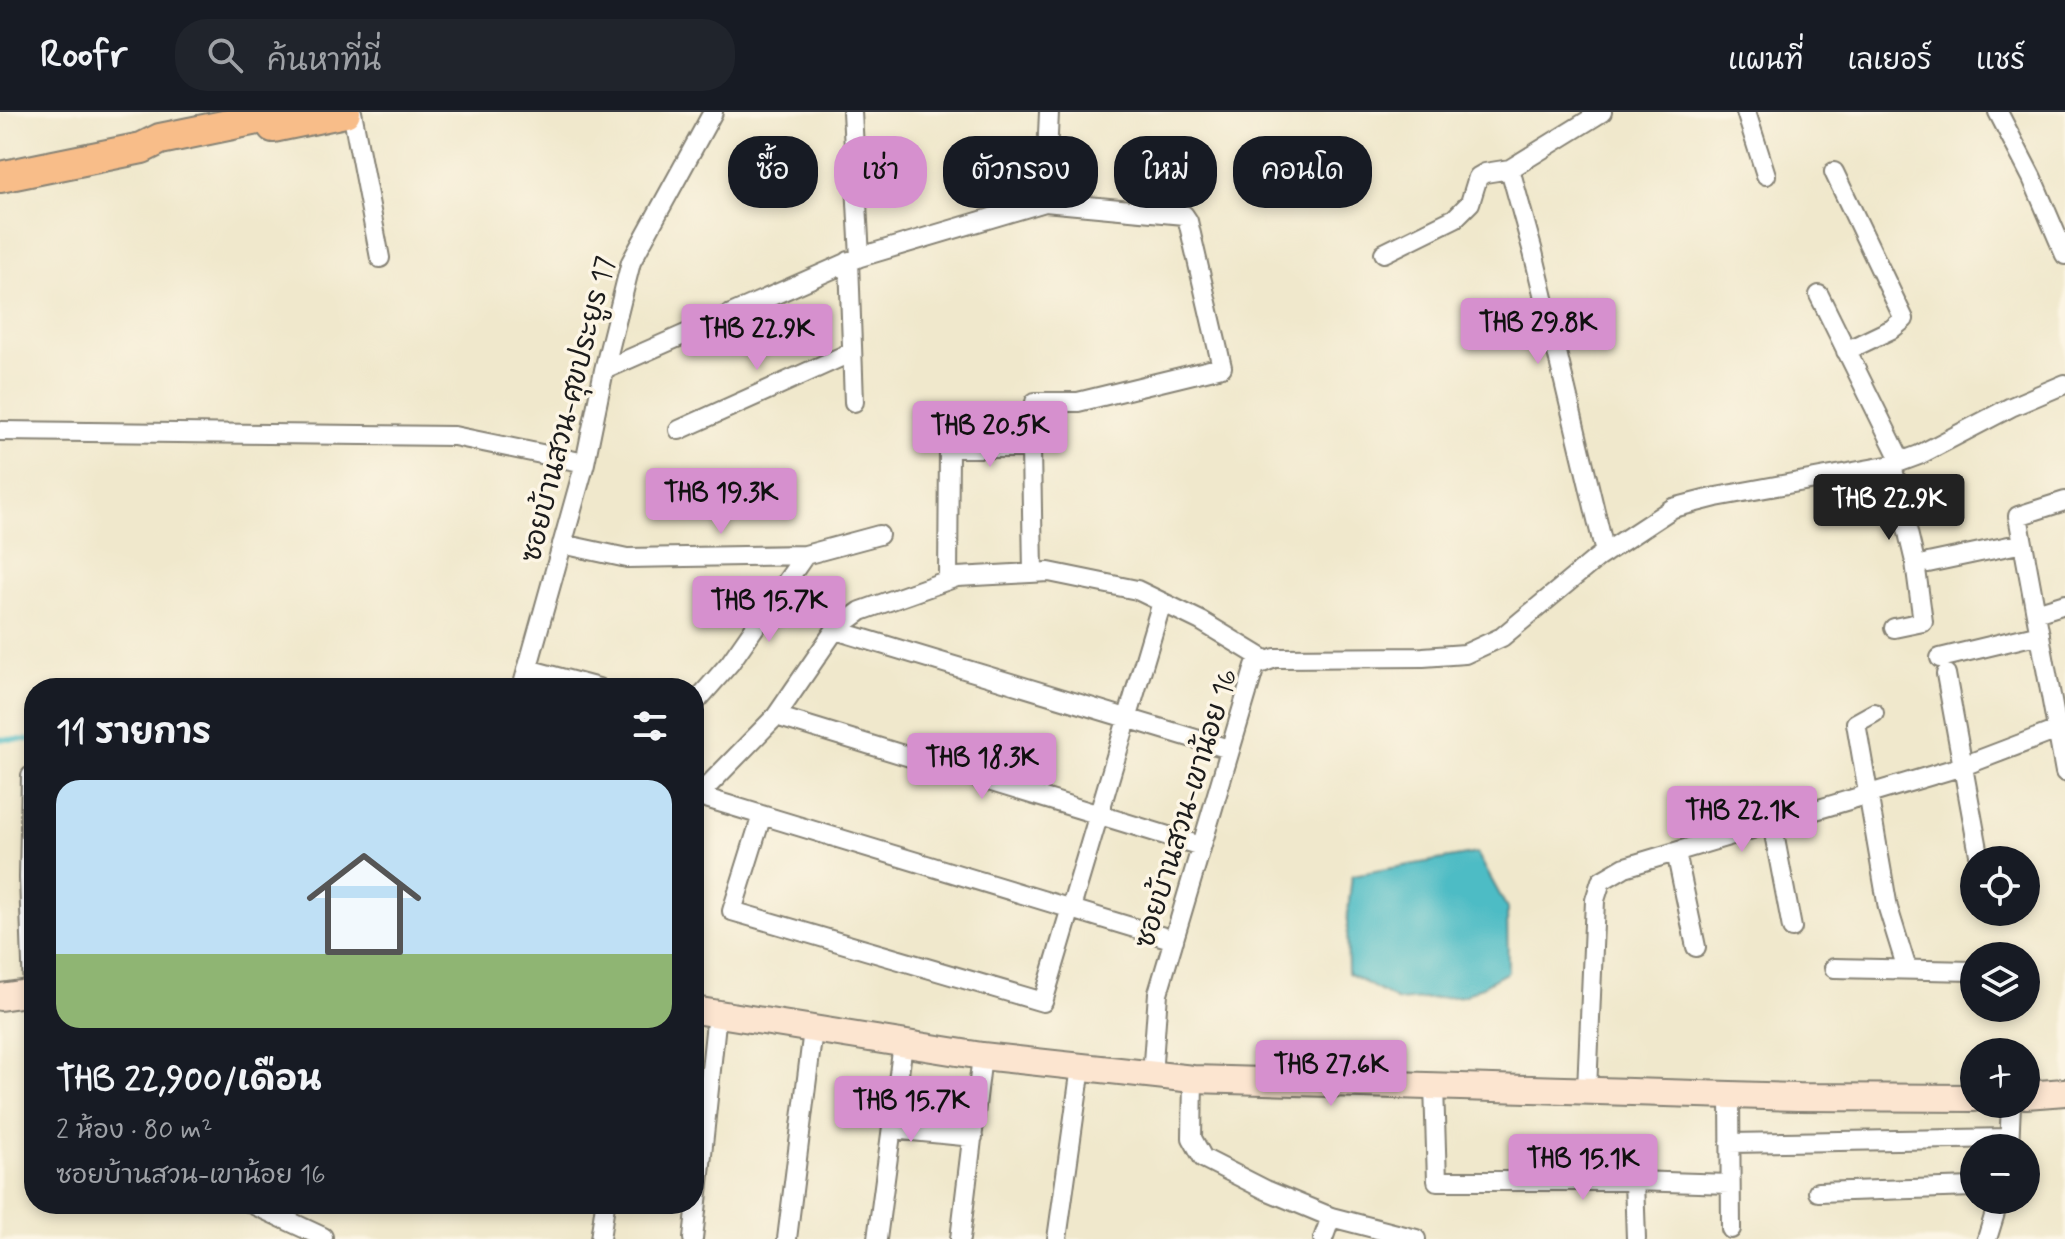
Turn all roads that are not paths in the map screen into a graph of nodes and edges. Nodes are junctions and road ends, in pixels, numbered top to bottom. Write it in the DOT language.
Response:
graph roads {
  1 [pos="292,112"];
  2 [pos="345,112"];
  3 [pos="352,112"];
  4 [pos="713,112"];
  5 [pos="852,112"];
  6 [pos="1049,112"];
  7 [pos="1602,112"];
  8 [pos="1746,112"];
  9 [pos="1998,112"];
  10 [pos="1048,136"];
  11 [pos="142,148"];
  12 [pos="1510,169"];
  13 [pos="1834,172"];
  14 [pos="1766,175"];
  15 [pos="0,177"];
  16 [pos="1098,207"];
  17 [pos="1025,208"];
  18 [pos="1384,253"];
  19 [pos="2065,255"];
  20 [pos="380,258"];
  21 [pos="854,259"];
  22 [pos="1819,295"];
  23 [pos="1846,351"];
  24 [pos="852,352"];
  25 [pos="604,370"];
  26 [pos="2065,384"];
  27 [pos="854,402"];
  28 [pos="679,430"];
  29 [pos="0,431"];
  30 [pos="1031,448"];
  31 [pos="585,463"];
  32 [pos="1896,463"];
  33 [pos="2065,501"];
  34 [pos="879,535"];
  35 [pos="2023,543"];
  36 [pos="562,544"];
  37 [pos="1605,553"];
  38 [pos="805,555"];
  39 [pos="1928,563"];
  40 [pos="1033,573"];
  41 [pos="948,580"];
  42 [pos="1162,602"];
  43 [pos="2065,604"];
  44 [pos="2036,613"];
  45 [pos="1894,628"];
  46 [pos="835,630"];
  47 [pos="2040,634"];
  48 [pos="1267,661"];
  49 [pos="527,669"];
  50 [pos="525,678"];
  51 [pos="561,678"];
  52 [pos="704,693"];
  53 [pos="1874,713"];
  54 [pos="776,716"];
  55 [pos="1127,718"];
  56 [pos="2061,729"];
  57 [pos="1229,749"];
  58 [pos="1963,766"];
  59 [pos="2065,772"];
  60 [pos="704,790"];
  61 [pos="1868,794"];
  62 [pos="704,800"];
  63 [pos="762,815"];
  64 [pos="1099,815"];
  65 [pos="1772,823"];
  66 [pos="1201,846"];
  67 [pos="1977,846"];
  68 [pos="1676,852"];
  69 [pos="1071,909"];
  70 [pos="1792,928"];
  71 [pos="1174,940"];
  72 [pos="1696,947"];
  73 [pos="1834,968"];
  74 [pos="1907,969"];
  75 [pos="1960,971"];
  76 [pos="24,993"];
  77 [pos="0,997"];
  78 [pos="705,1011"];
  79 [pos="813,1030"];
  80 [pos="903,1044"];
  81 [pos="982,1056"];
  82 [pos="1081,1067"];
  83 [pos="1152,1076"];
  84 [pos="1193,1079"];
  85 [pos="1434,1086"];
  86 [pos="1587,1090"];
  87 [pos="2065,1092"];
  88 [pos="2040,1094"];
  89 [pos="1730,1095"];
  90 [pos="1960,1098"];
  91 [pos="892,1129"];
  92 [pos="973,1137"];
  93 [pos="1730,1143"];
  94 [pos="1960,1143"];
  95 [pos="1634,1181"];
  96 [pos="1730,1184"];
  97 [pos="1960,1187"];
  98 [pos="1818,1192"];
  99 [pos="274,1214"];
  100 [pos="604,1214"];
  101 [pos="694,1214"];
  102 [pos="1995,1214"];
  103 [pos="1331,1217"];
  104 [pos="1731,1229"];
  105 [pos="323,1237"];
  106 [pos="600,1239"];
  107 [pos="693,1239"];
  108 [pos="787,1239"];
  109 [pos="877,1239"];
  110 [pos="960,1239"];
  111 [pos="1057,1239"];
  112 [pos="1323,1239"];
  113 [pos="1416,1239"];
  114 [pos="1636,1239"];
  115 [pos="1987,1239"];
  1 -- 11 [label="main road"];
  2 -- 11 [label="main road"];
  3 -- 20 [label="street"];
  4 -- 25 [label="street, ซอยบ้านสวน-ศุขประยูร 17"];
  5 -- 21 [label="street"];
  6 -- 10 [label="street"];
  7 -- 12 [label="street"];
  8 -- 14 [label="street"];
  9 -- 19 [label="street"];
  11 -- 15 [label="main road"];
  12 -- 18 [label="street"];
  12 -- 37 [label="street"];
  13 -- 23 [label="street"];
  16 -- 30 [label="street"];
  17 -- 21 [label="street"];
  21 -- 24 [label="street"];
  21 -- 25 [label="street"];
  22 -- 23 [label="street"];
  23 -- 32 [label="street"];
  24 -- 27 [label="street"];
  24 -- 28 [label="street"];
  25 -- 31 [label="street, ซอยบ้านสวน-ศุขประยูร 17"];
  26 -- 32 [label="street, ซอยบ้านสวน-เขาน้อย 16"];
  29 -- 31 [label="street"];
  30 -- 40 [label="street"];
  30 -- 41 [label="street"];
  31 -- 36 [label="street, ซอยบ้านสวน-ศุขประยูร 17"];
  32 -- 37 [label="street, ซอยบ้านสวน-เขาน้อย 16"];
  32 -- 45 [label="street"];
  33 -- 35 [label="street"];
  34 -- 38 [label="street"];
  35 -- 39 [label="street"];
  35 -- 44 [label="street"];
  36 -- 38 [label="street"];
  36 -- 49 [label="street, ซอยบ้านสวน-ศุขประยูร 17"];
  37 -- 48 [label="street, ซอยบ้านสวน-เขาน้อย 16"];
  38 -- 52 [label="street"];
  40 -- 41 [label="street"];
  40 -- 42 [label="street"];
  41 -- 46 [label="street"];
  42 -- 48 [label="street"];
  42 -- 55 [label="street"];
  43 -- 44 [label="street"];
  44 -- 47 [label="street"];
  46 -- 54 [label="street"];
  46 -- 55 [label="street"];
  47 -- 56 [label="street"];
  47 -- 58 [label="street"];
  48 -- 57 [label="street, ซอยบ้านสวน-เขาน้อย 16"];
  49 -- 50 [label="street, ซอยบ้านสวน-ศุขประยูร 17"];
  49 -- 51 [label="street"];
  53 -- 61 [label="street"];
  54 -- 60 [label="street"];
  54 -- 64 [label="street"];
  55 -- 57 [label="street"];
  55 -- 64 [label="street"];
  56 -- 58 [label="street"];
  56 -- 59 [label="street"];
  57 -- 66 [label="street, ซอยบ้านสวน-เขาน้อย 16"];
  58 -- 61 [label="street"];
  58 -- 67 [label="street"];
  61 -- 65 [label="street"];
  61 -- 74 [label="street"];
  62 -- 63 [label="street"];
  63 -- 69 [label="street"];
  63 -- 69 [label="street"];
  64 -- 66 [label="street"];
  64 -- 69 [label="street"];
  65 -- 68 [label="street"];
  65 -- 70 [label="street"];
  66 -- 71 [label="street, ซอยบ้านสวน-เขาน้อย 16"];
  68 -- 72 [label="street"];
  68 -- 86 [label="street"];
  69 -- 71 [label="street"];
  71 -- 83 [label="street, ซอยบ้านสวน-เขาน้อย 16"];
  73 -- 74 [label="street"];
  74 -- 75 [label="street"];
  76 -- 77 [label="street"];
  78 -- 79 [label="street"];
  79 -- 80 [label="street"];
  79 -- 108 [label="street"];
  80 -- 81 [label="street"];
  80 -- 91 [label="street"];
  81 -- 82 [label="street"];
  81 -- 92 [label="street"];
  82 -- 83 [label="street"];
  82 -- 111 [label="street"];
  83 -- 84 [label="street"];
  84 -- 85 [label="street"];
  84 -- 103 [label="street"];
  85 -- 86 [label="street"];
  85 -- 95 [label="street"];
  86 -- 89 [label="street"];
  87 -- 88 [label="street"];
  89 -- 90 [label="street"];
  89 -- 93 [label="street"];
  91 -- 92 [label="street"];
  91 -- 109 [label="street"];
  92 -- 110 [label="street"];
  93 -- 94 [label="street"];
  93 -- 96 [label="street"];
  95 -- 96 [label="street"];
  95 -- 114 [label="street"];
  96 -- 104 [label="street"];
  97 -- 98 [label="street"];
  99 -- 105 [label="street"];
  100 -- 106 [label="street"];
  101 -- 107 [label="street"];
  102 -- 115 [label="street"];
  103 -- 112 [label="street"];
  103 -- 113 [label="street"];
}
